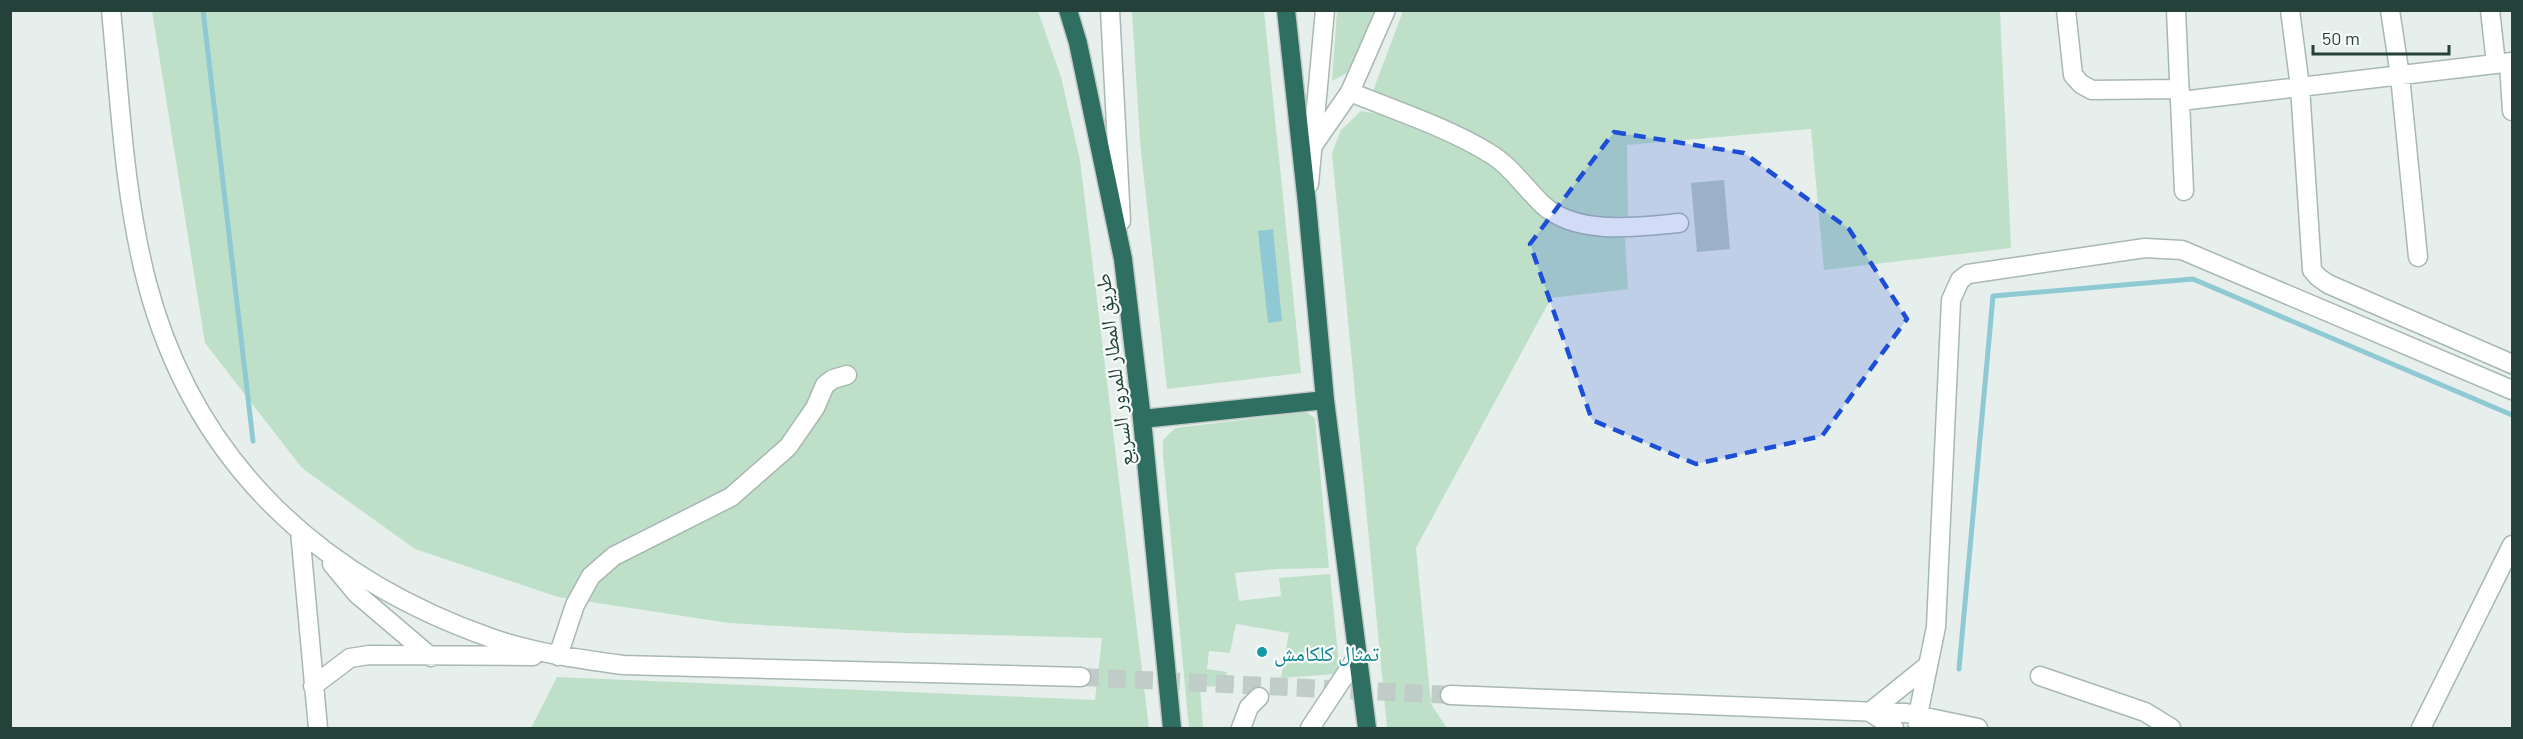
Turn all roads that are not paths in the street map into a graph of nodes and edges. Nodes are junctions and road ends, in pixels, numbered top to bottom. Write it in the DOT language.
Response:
graph roads {
  1 [pos="111,10"];
  2 [pos="1068,10"];
  3 [pos="1110,10"];
  4 [pos="1286,10"];
  5 [pos="1325,10"];
  6 [pos="1386,10"];
  7 [pos="2066,10"];
  8 [pos="2176,10"];
  9 [pos="2290,10"];
  10 [pos="2390,10"];
  11 [pos="2490,10"];
  12 [pos="2506,63"];
  13 [pos="2400,76"];
  14 [pos="2300,87"];
  15 [pos="1350,92"];
  16 [pos="2180,95"];
  17 [pos="2512,111"];
  18 [pos="1313,146"];
  19 [pos="2184,191"];
  20 [pos="1307,204"];
  21 [pos="1679,223"];
  22 [pos="2418,257"];
  23 [pos="1123,259"];
  24 [pos="2512,364"];
  25 [pos="847,375"];
  26 [pos="2512,390"];
  27 [pos="1325,400"];
  28 [pos="1142,418"];
  29 [pos="300,531"];
  30 [pos="2512,545"];
  31 [pos="321,550"];
  32 [pos="558,656"];
  33 [pos="431,657"];
  34 [pos="1358,657"];
  35 [pos="1927,666"];
  36 [pos="2040,676"];
  37 [pos="1081,677"];
  38 [pos="314,686"];
  39 [pos="1450,694"];
  40 [pos="1259,697"];
  41 [pos="1870,712"];
  42 [pos="1918,722"];
  43 [pos="318,729"];
  44 [pos="1172,729"];
  45 [pos="1241,729"];
  46 [pos="1310,729"];
  47 [pos="1367,729"];
  48 [pos="1894,729"];
  49 [pos="1978,729"];
  50 [pos="2171,729"];
  51 [pos="2421,729"];
  1 -- 29 [label="street"];
  2 -- 23 [label="highway, طريق المطار للمرور السريع"];
  3 -- 23 [label="street"];
  4 -- 20 [label="highway"];
  5 -- 18 [label="street"];
  6 -- 15 [label="street"];
  7 -- 16 [label="street"];
  8 -- 16 [label="street"];
  9 -- 14 [label="street"];
  10 -- 13 [label="street"];
  11 -- 12 [label="street"];
  12 -- 13 [label="street"];
  12 -- 17 [label="street"];
  13 -- 14 [label="street"];
  13 -- 22 [label="street"];
  14 -- 16 [label="street"];
  14 -- 24 [label="street"];
  15 -- 18 [label="street"];
  15 -- 21 [label="street"];
  16 -- 19 [label="street"];
  18 -- 20 [label="street"];
  20 -- 27 [label="highway"];
  23 -- 28 [label="highway, طريق المطار للمرور السريع"];
  25 -- 32 [label="street"];
  26 -- 35 [label="street"];
  27 -- 28 [label="highway"];
  27 -- 34 [label="highway"];
  28 -- 44 [label="highway, طريق المطار للمرور السريع"];
  29 -- 31 [label="street"];
  29 -- 38 [label="street"];
  30 -- 51 [label="street"];
  31 -- 32 [label="street"];
  31 -- 33 [label="street"];
  32 -- 33 [label="street"];
  32 -- 37 [label="street"];
  33 -- 38 [label="street"];
  34 -- 46 [label="street"];
  34 -- 47 [label="highway"];
  35 -- 41 [label="street"];
  35 -- 42 [label="street"];
  36 -- 50 [label="street"];
  38 -- 43 [label="street"];
  39 -- 41 [label="street"];
  40 -- 45 [label="street"];
  41 -- 42 [label="street"];
  41 -- 48 [label="street"];
  42 -- 49 [label="street"];
}
